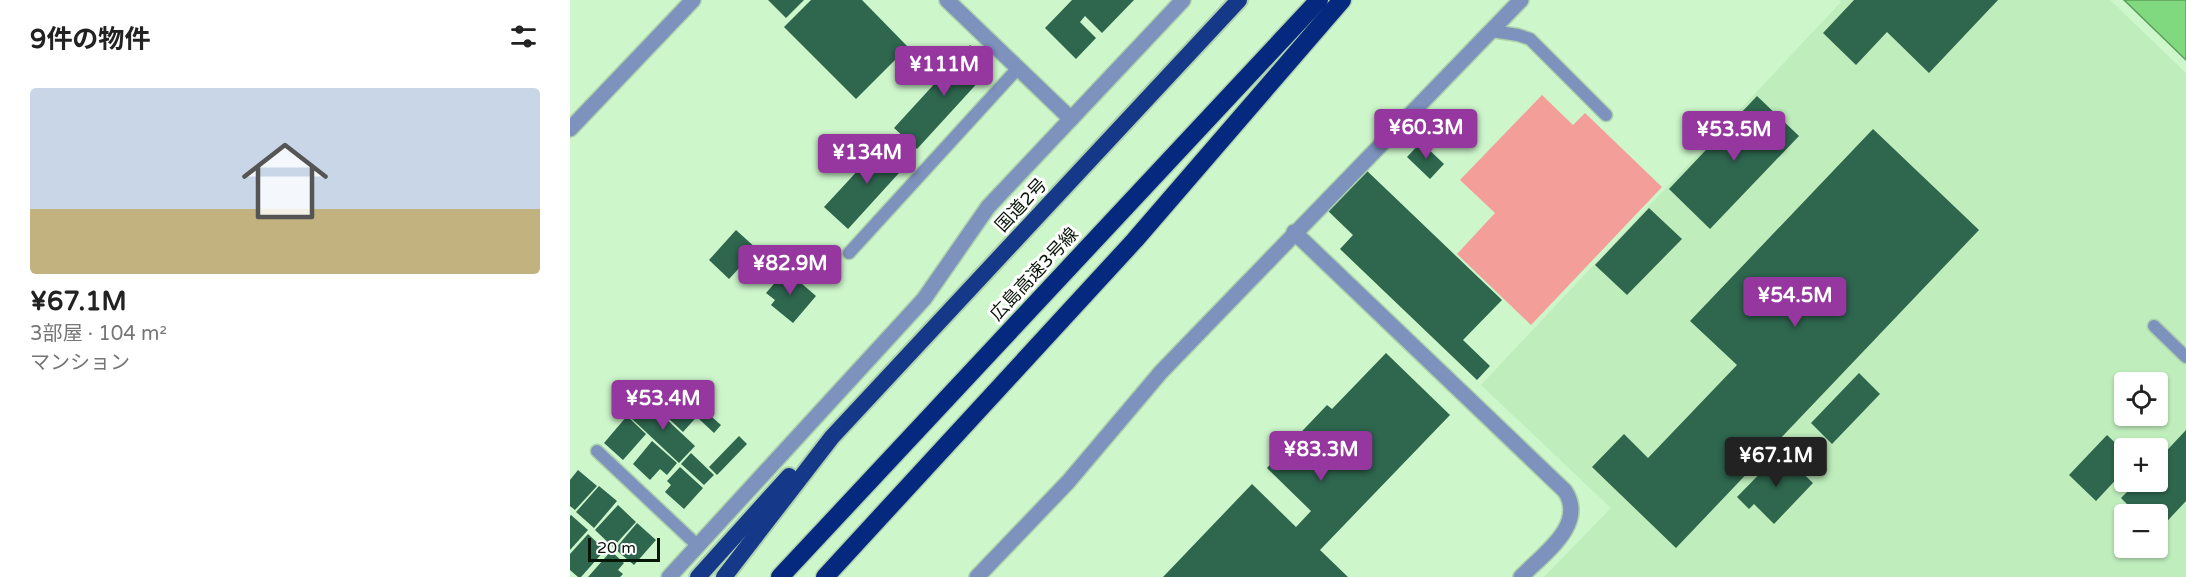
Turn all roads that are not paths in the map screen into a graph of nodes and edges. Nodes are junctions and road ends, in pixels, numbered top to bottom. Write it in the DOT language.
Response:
graph roads {
  1 [pos="693,0"];
  2 [pos="947,0"];
  3 [pos="1183,0"];
  4 [pos="1239,0"];
  5 [pos="1319,0"];
  6 [pos="1341,0"];
  7 [pos="1521,0"];
  8 [pos="1492,31"];
  9 [pos="1018,68"];
  10 [pos="1606,115"];
  11 [pos="1071,119"];
  12 [pos="570,129"];
  13 [pos="1294,232"];
  14 [pos="849,253"];
  15 [pos="2154,326"];
  16 [pos="2186,357"];
  17 [pos="832,438"];
  18 [pos="597,451"];
  19 [pos="698,546"];
  20 [pos="669,577"];
  21 [pos="698,577"];
  22 [pos="724,577"];
  23 [pos="780,577"];
  24 [pos="825,577"];
  25 [pos="977,577"];
  26 [pos="1521,577"];
  1 -- 12 [label="street"];
  2 -- 9 [label="street"];
  3 -- 11 [label="street"];
  4 -- 17 [label="highway, 国道2号"];
  5 -- 23 [label="highway, 広島高速3号線"];
  6 -- 24 [label="highway"];
  7 -- 8 [label="street"];
  8 -- 10 [label="lane"];
  8 -- 13 [label="street"];
  9 -- 11 [label="street"];
  9 -- 14 [label="lane"];
  11 -- 19 [label="street"];
  13 -- 25 [label="street"];
  13 -- 26 [label="street"];
  15 -- 16 [label="lane"];
  17 -- 21 [label="highway, 国道2号"];
  17 -- 22 [label="highway, 国道2号"];
  18 -- 19 [label="lane"];
  19 -- 20 [label="street"];
}
